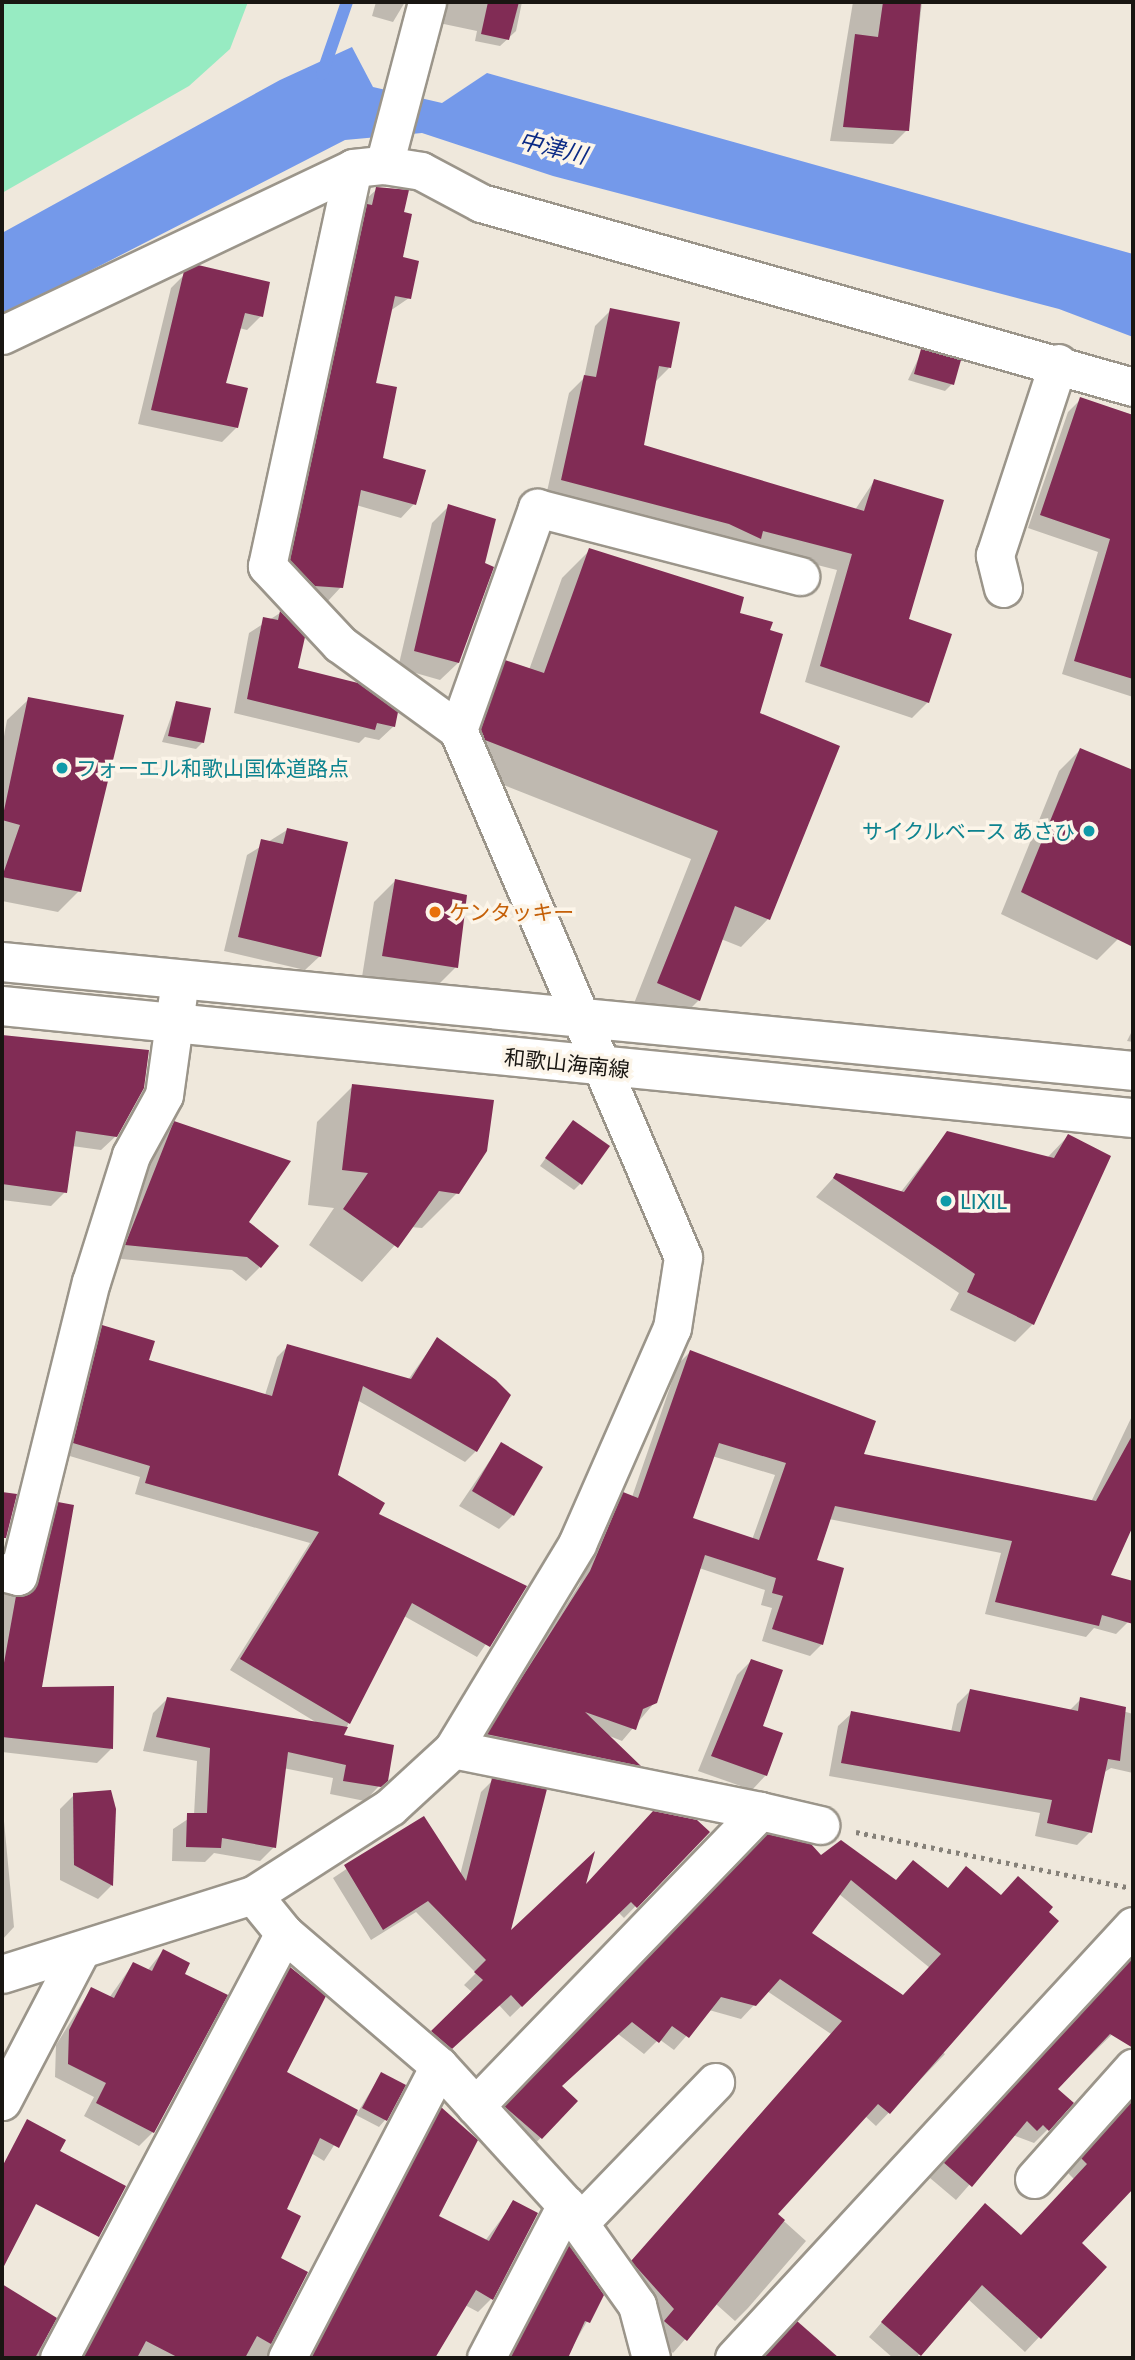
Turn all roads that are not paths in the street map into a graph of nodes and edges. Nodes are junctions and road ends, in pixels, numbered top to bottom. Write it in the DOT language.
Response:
graph roads {
  1 [pos="427,2"];
  2 [pos="375,161"];
  3 [pos="2,335"];
  4 [pos="1058,363"];
  5 [pos="1133,387"];
  6 [pos="800,576"];
  7 [pos="1003,588"];
  8 [pos="458,730"];
  9 [pos="2,962"];
  10 [pos="180,979"];
  11 [pos="2,1006"];
  12 [pos="582,1018"];
  13 [pos="174,1024"];
  14 [pos="601,1066"];
  15 [pos="1133,1072"];
  16 [pos="1133,1118"];
  17 [pos="2,1572"];
  18 [pos="453,1749"];
  19 [pos="760,1811"];
  20 [pos="820,1825"];
  21 [pos="253,1895"];
  22 [pos="1133,1926"];
  23 [pos="284,1933"];
  24 [pos="81,1950"];
  25 [pos="2,1974"];
  26 [pos="439,2066"];
  27 [pos="1133,2068"];
  28 [pos="715,2082"];
  29 [pos="2,2101"];
  30 [pos="475,2106"];
  31 [pos="1034,2179"];
  32 [pos="573,2214"];
  33 [pos="59,2358"];
  34 [pos="286,2358"];
  35 [pos="486,2358"];
  36 [pos="651,2358"];
  37 [pos="734,2358"];
  1 -- 2 [label="street"];
  2 -- 3 [label="street"];
  2 -- 4 [label="street"];
  2 -- 8 [label="street"];
  4 -- 5 [label="street"];
  4 -- 7 [label="street"];
  6 -- 8 [label="street"];
  8 -- 12 [label="street"];
  9 -- 10 [label="main road"];
  10 -- 12 [label="main road"];
  10 -- 13 [label="street"];
  11 -- 13 [label="main road, 和歌山海南線"];
  12 -- 14 [label="street"];
  12 -- 15 [label="main road"];
  13 -- 14 [label="main road, 和歌山海南線"];
  13 -- 17 [label="street"];
  14 -- 16 [label="main road, 和歌山海南線"];
  14 -- 18 [label="street"];
  18 -- 19 [label="street"];
  18 -- 21 [label="street"];
  19 -- 20 [label="street"];
  19 -- 30 [label="street"];
  21 -- 23 [label="street"];
  21 -- 24 [label="street"];
  22 -- 37 [label="street"];
  23 -- 26 [label="street"];
  23 -- 33 [label="street"];
  24 -- 25 [label="street"];
  24 -- 29 [label="street"];
  26 -- 30 [label="street"];
  26 -- 34 [label="street"];
  27 -- 31 [label="street"];
  28 -- 32 [label="street"];
  30 -- 32 [label="street"];
  32 -- 35 [label="street"];
  32 -- 36 [label="street"];
}
